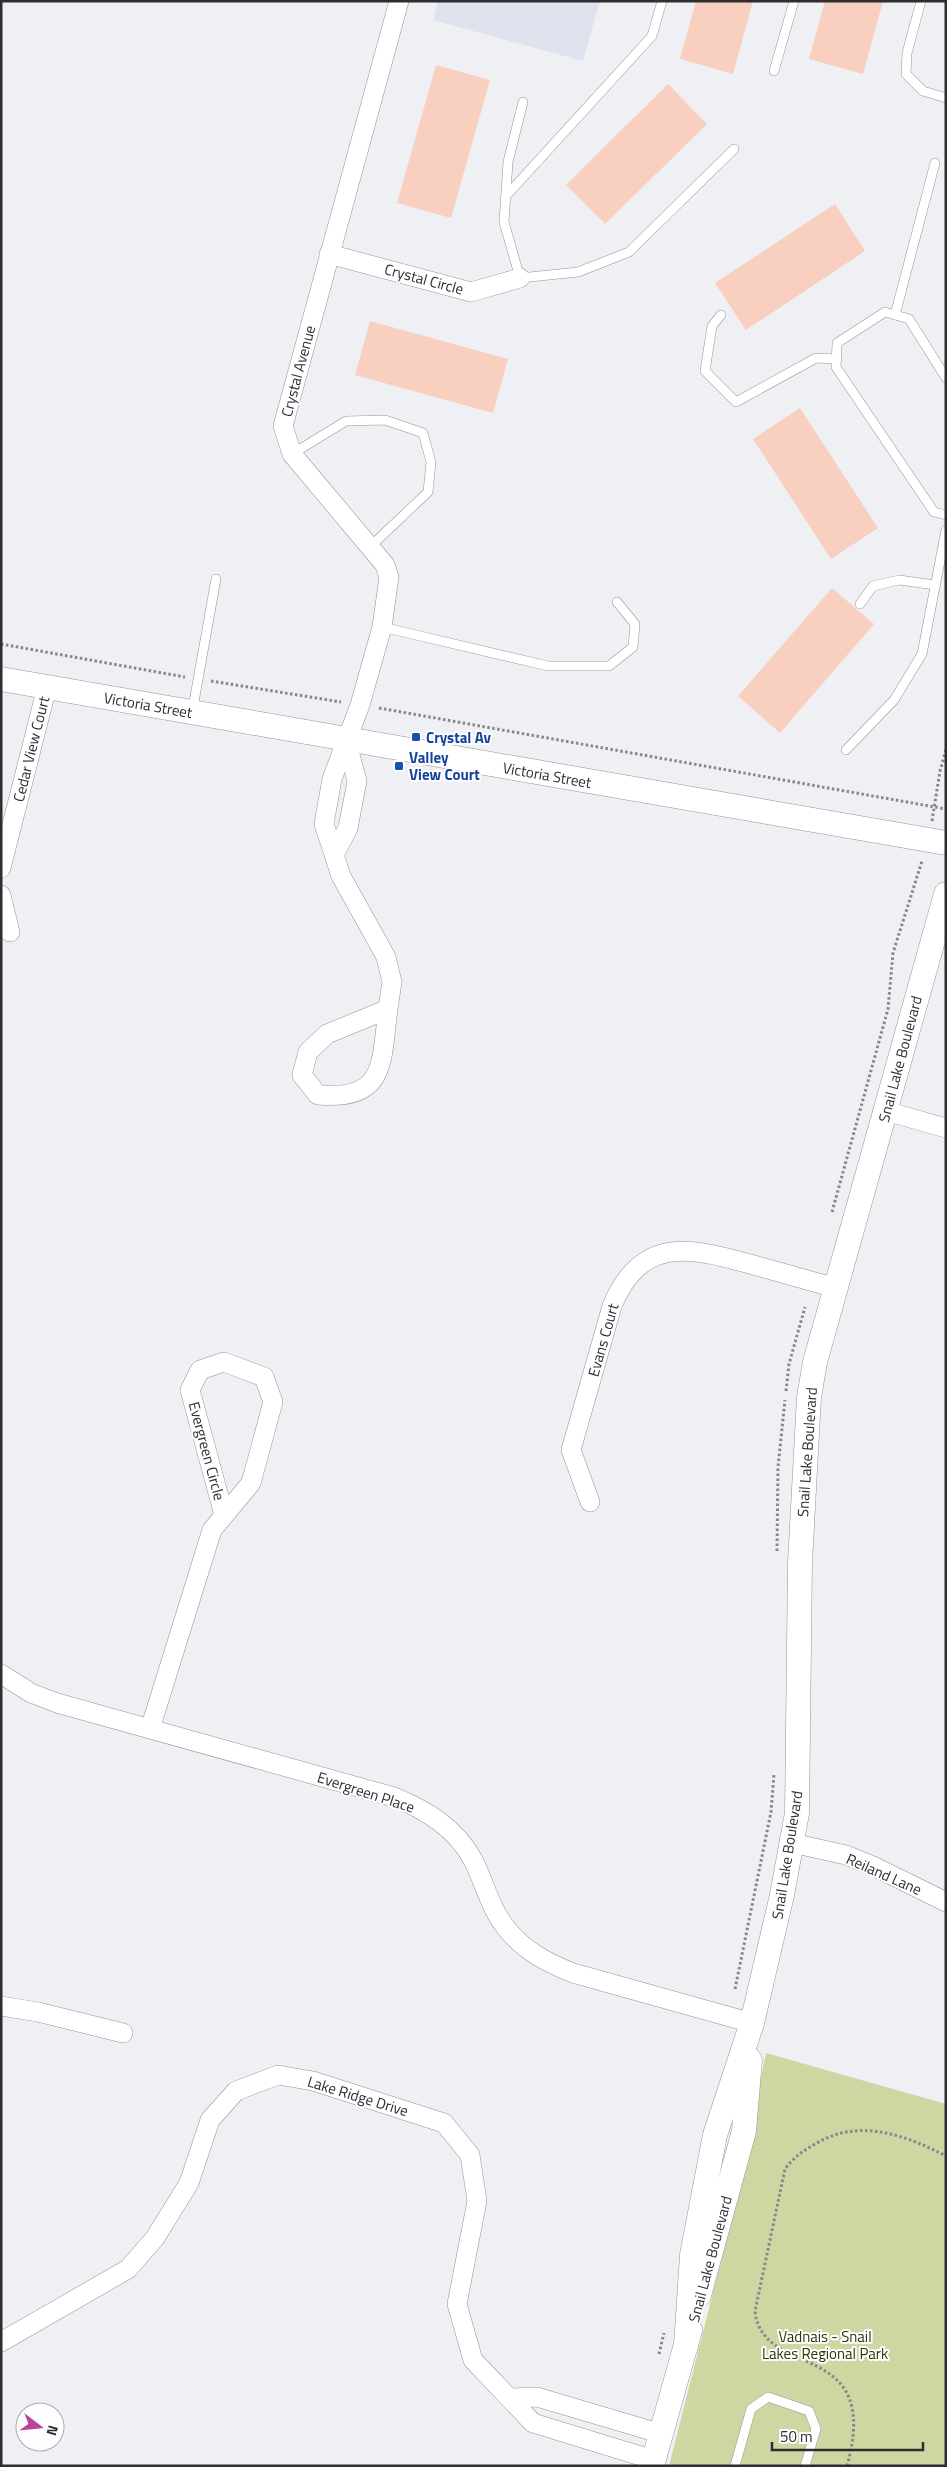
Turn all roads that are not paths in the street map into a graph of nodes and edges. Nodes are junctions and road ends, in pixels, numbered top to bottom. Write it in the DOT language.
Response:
graph roads {
  1 [pos="399,1"];
  2 [pos="662,1"];
  3 [pos="794,1"];
  4 [pos="921,1"];
  5 [pos="774,71"];
  6 [pos="946,98"];
  7 [pos="523,102"];
  8 [pos="734,149"];
  9 [pos="935,164"];
  10 [pos="506,196"];
  11 [pos="329,254"];
  12 [pos="520,278"];
  13 [pos="721,315"];
  14 [pos="895,315"];
  15 [pos="836,359"];
  16 [pos="946,378"];
  17 [pos="292,454"];
  18 [pos="946,515"];
  19 [pos="946,530"];
  20 [pos="370,547"];
  21 [pos="216,579"];
  22 [pos="935,585"];
  23 [pos="616,602"];
  24 [pos="860,604"];
  25 [pos="382,627"];
  26 [pos="1,679"];
  27 [pos="47,687"];
  28 [pos="192,713"];
  29 [pos="346,740"];
  30 [pos="846,750"];
  31 [pos="946,843"];
  32 [pos="334,853"];
  33 [pos="1,868"];
  34 [pos="946,894"];
  35 [pos="1,895"];
  36 [pos="10,932"];
  37 [pos="388,1009"];
  38 [pos="886,1111"];
  39 [pos="946,1128"];
  40 [pos="836,1288"];
  41 [pos="590,1502"];
  42 [pos="224,1515"];
  43 [pos="1,1674"];
  44 [pos="150,1729"];
  45 [pos="792,1843"];
  46 [pos="946,1902"];
  47 [pos="1,2006"];
  48 [pos="752,2023"];
  49 [pos="123,2033"];
  50 [pos="1,2342"];
  51 [pos="512,2398"];
  52 [pos="662,2434"];
  53 [pos="653,2463"];
  54 [pos="735,2466"];
  55 [pos="805,2466"];
  1 -- 11 [label="street, Crystal Avenue"];
  2 -- 10 [label="lane"];
  3 -- 5 [label="lane"];
  4 -- 6 [label="lane"];
  7 -- 10 [label="lane"];
  8 -- 12 [label="lane"];
  9 -- 14 [label="lane"];
  10 -- 12 [label="lane"];
  11 -- 12 [label="street, Crystal Circle"];
  11 -- 17 [label="street, Crystal Avenue"];
  13 -- 15 [label="lane"];
  14 -- 15 [label="lane"];
  14 -- 16 [label="lane"];
  15 -- 18 [label="lane"];
  17 -- 20 [label="street, Crystal Avenue"];
  17 -- 20 [label="lane"];
  19 -- 22 [label="lane"];
  20 -- 25 [label="street, Crystal Avenue"];
  21 -- 28 [label="lane"];
  22 -- 24 [label="lane"];
  22 -- 30 [label="lane"];
  23 -- 25 [label="lane"];
  25 -- 29 [label="street, Crystal Avenue"];
  26 -- 27 [label="street, Victoria Street"];
  27 -- 28 [label="street, Victoria Street"];
  27 -- 33 [label="street, Cedar View Court"];
  28 -- 29 [label="street, Victoria Street"];
  29 -- 31 [label="street, Victoria Street"];
  29 -- 32 [label="street"];
  29 -- 32 [label="street"];
  32 -- 37 [label="street"];
  34 -- 38 [label="street, Snail Lake Boulevard"];
  35 -- 36 [label="street"];
  37 -- 37 [label="street"];
  38 -- 39 [label="street"];
  38 -- 40 [label="street, Snail Lake Boulevard"];
  40 -- 41 [label="street, Evans Court"];
  40 -- 45 [label="street, Snail Lake Boulevard"];
  42 -- 42 [label="street, Evergreen Circle"];
  42 -- 44 [label="street, Evergreen Circle"];
  43 -- 44 [label="street, Evergreen Place"];
  44 -- 48 [label="street, Evergreen Place"];
  45 -- 46 [label="street, Reiland Lane"];
  45 -- 48 [label="street, Snail Lake Boulevard"];
  47 -- 49 [label="street"];
  48 -- 52 [label="street, Snail Lake Boulevard"];
  50 -- 51 [label="street, Lake Ridge Drive"];
  51 -- 52 [label="street"];
  51 -- 53 [label="street, Lake Ridge Drive"];
  52 -- 53 [label="street, Snail Lake Boulevard"];
  54 -- 55 [label="lane"];
}
